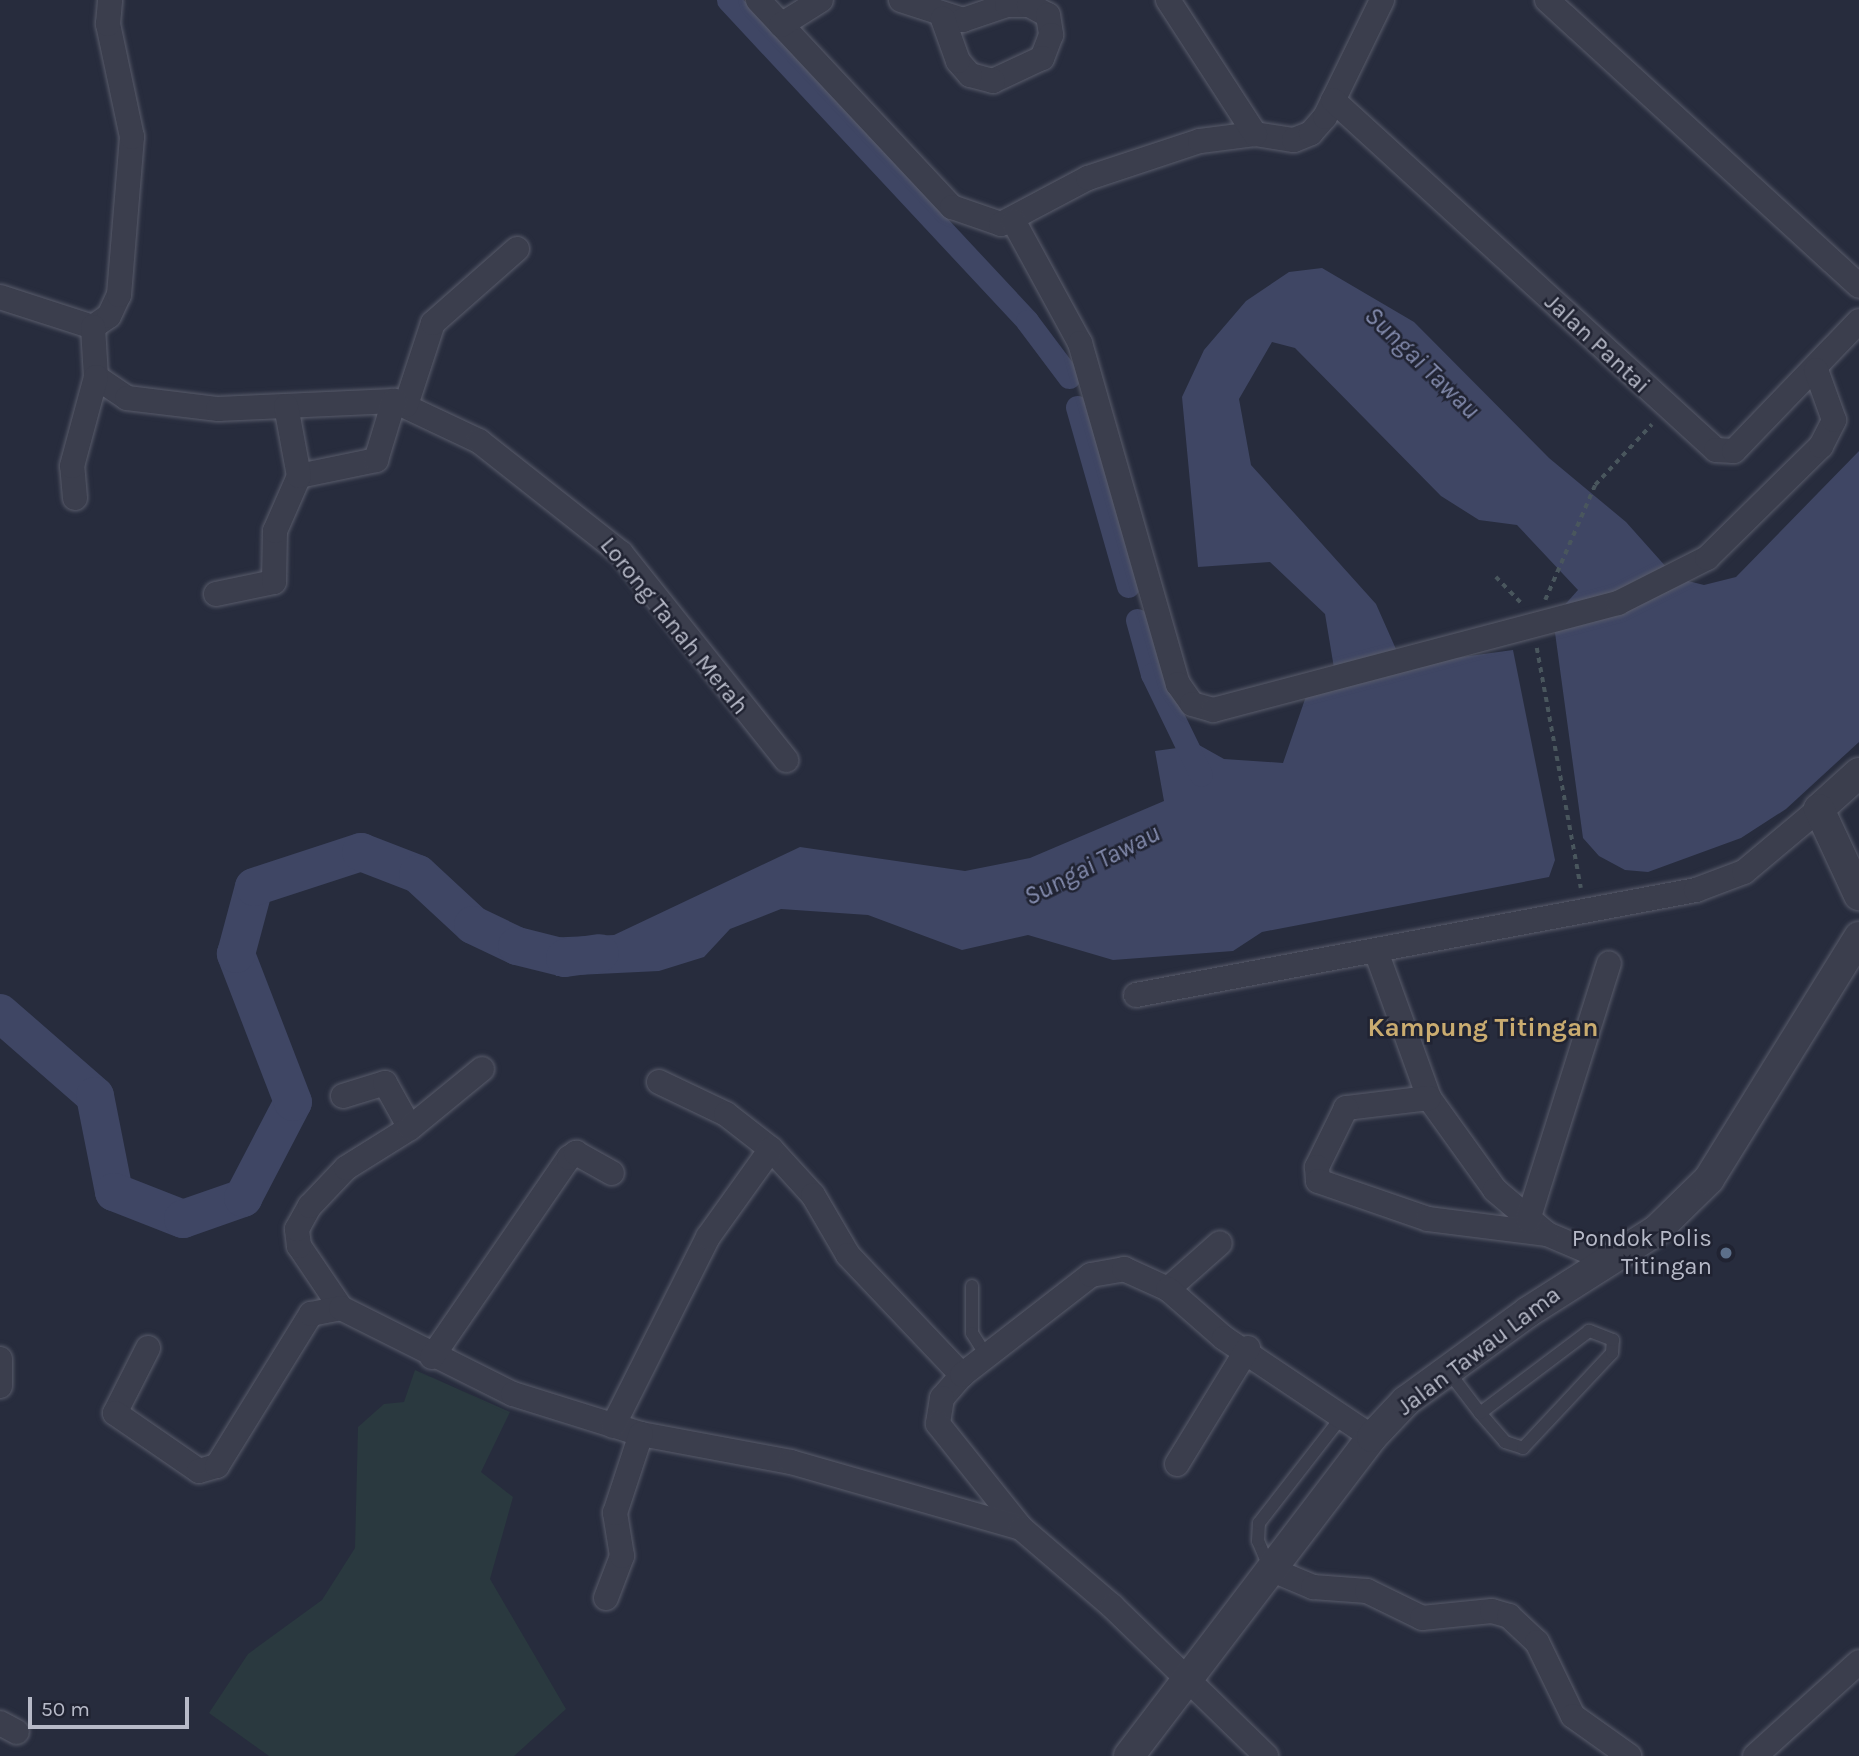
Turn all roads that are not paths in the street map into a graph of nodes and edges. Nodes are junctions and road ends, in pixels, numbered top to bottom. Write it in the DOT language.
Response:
graph roads {
  1 [pos="110,0"];
  2 [pos="758,0"];
  3 [pos="821,0"];
  4 [pos="901,0"];
  5 [pos="1168,0"];
  6 [pos="1382,0"];
  7 [pos="1547,0"];
  8 [pos="943,19"];
  9 [pos="780,25"];
  10 [pos="1333,100"];
  11 [pos="1255,134"];
  12 [pos="1014,222"];
  13 [pos="517,249"];
  14 [pos="1859,286"];
  15 [pos="0,297"];
  16 [pos="1859,321"];
  17 [pos="93,327"];
  18 [pos="1816,370"];
  19 [pos="96,377"];
  20 [pos="400,403"];
  21 [pos="286,407"];
  22 [pos="299,476"];
  23 [pos="75,498"];
  24 [pos="216,594"];
  25 [pos="786,760"];
  26 [pos="1859,773"];
  27 [pos="1819,809"];
  28 [pos="1859,895"];
  29 [pos="1859,937"];
  30 [pos="1377,954"];
  31 [pos="1609,963"];
  32 [pos="1136,995"];
  33 [pos="482,1069"];
  34 [pos="659,1082"];
  35 [pos="343,1097"];
  36 [pos="1429,1098"];
  37 [pos="410,1128"];
  38 [pos="771,1149"];
  39 [pos="612,1173"];
  40 [pos="1538,1227"];
  41 [pos="1220,1243"];
  42 [pos="1606,1258"];
  43 [pos="972,1286"];
  44 [pos="1168,1289"];
  45 [pos="341,1308"];
  46 [pos="148,1348"];
  47 [pos="1248,1349"];
  48 [pos="986,1354"];
  49 [pos="432,1357"];
  50 [pos="0,1359"];
  51 [pos="1447,1370"];
  52 [pos="962,1376"];
  53 [pos="0,1386"];
  54 [pos="1480,1413"];
  55 [pos="1343,1415"];
  56 [pos="612,1426"];
  57 [pos="641,1434"];
  58 [pos="1372,1437"];
  59 [pos="1177,1464"];
  60 [pos="1021,1528"];
  61 [pos="1270,1569"];
  62 [pos="607,1598"];
  63 [pos="1859,1662"];
  64 [pos="1187,1681"];
  65 [pos="1129,1756"];
  66 [pos="1266,1756"];
  67 [pos="1629,1756"];
  68 [pos="1755,1756"];
  1 -- 17 [label="street"];
  2 -- 9 [label="street"];
  3 -- 9 [label="street"];
  4 -- 8 [label="street"];
  5 -- 11 [label="street"];
  6 -- 10 [label="street"];
  7 -- 14 [label="street"];
  9 -- 12 [label="street"];
  10 -- 11 [label="street"];
  10 -- 18 [label="street, Jalan Pantai"];
  11 -- 12 [label="street"];
  12 -- 18 [label="street"];
  13 -- 20 [label="street"];
  15 -- 17 [label="street"];
  16 -- 18 [label="street, Jalan Pantai"];
  17 -- 19 [label="street"];
  19 -- 21 [label="street, Lorong Tanah Merah"];
  19 -- 23 [label="street"];
  20 -- 21 [label="street, Lorong Tanah Merah"];
  20 -- 22 [label="street"];
  20 -- 25 [label="street, Lorong Tanah Merah"];
  21 -- 22 [label="street"];
  22 -- 24 [label="street"];
  26 -- 27 [label="street"];
  27 -- 28 [label="street"];
  27 -- 30 [label="street"];
  29 -- 42 [label="street, Jalan Tawau Lama"];
  30 -- 32 [label="street"];
  30 -- 36 [label="street"];
  31 -- 40 [label="street"];
  33 -- 37 [label="street"];
  34 -- 38 [label="street"];
  35 -- 37 [label="street"];
  36 -- 40 [label="street"];
  36 -- 40 [label="street"];
  37 -- 45 [label="street"];
  38 -- 52 [label="street"];
  38 -- 56 [label="street"];
  39 -- 49 [label="street"];
  40 -- 42 [label="street"];
  41 -- 44 [label="street"];
  42 -- 51 [label="street, Jalan Tawau Lama"];
  43 -- 48 [label="lane"];
  44 -- 47 [label="street"];
  44 -- 48 [label="street"];
  45 -- 46 [label="street"];
  45 -- 49 [label="street"];
  47 -- 55 [label="street"];
  47 -- 59 [label="street"];
  48 -- 52 [label="street"];
  49 -- 56 [label="street"];
  50 -- 53 [label="street"];
  51 -- 54 [label="lane"];
  51 -- 58 [label="street, Jalan Tawau Lama"];
  52 -- 60 [label="street"];
  54 -- 54 [label="lane"];
  55 -- 58 [label="street"];
  55 -- 61 [label="lane"];
  56 -- 57 [label="street"];
  57 -- 60 [label="street"];
  57 -- 62 [label="street"];
  58 -- 61 [label="street, Jalan Tawau Lama"];
  60 -- 64 [label="street"];
  61 -- 64 [label="street, Jalan Tawau Lama"];
  61 -- 67 [label="street"];
  63 -- 68 [label="street"];
  64 -- 65 [label="street, Jalan Tawau Lama"];
  64 -- 66 [label="street"];
}
